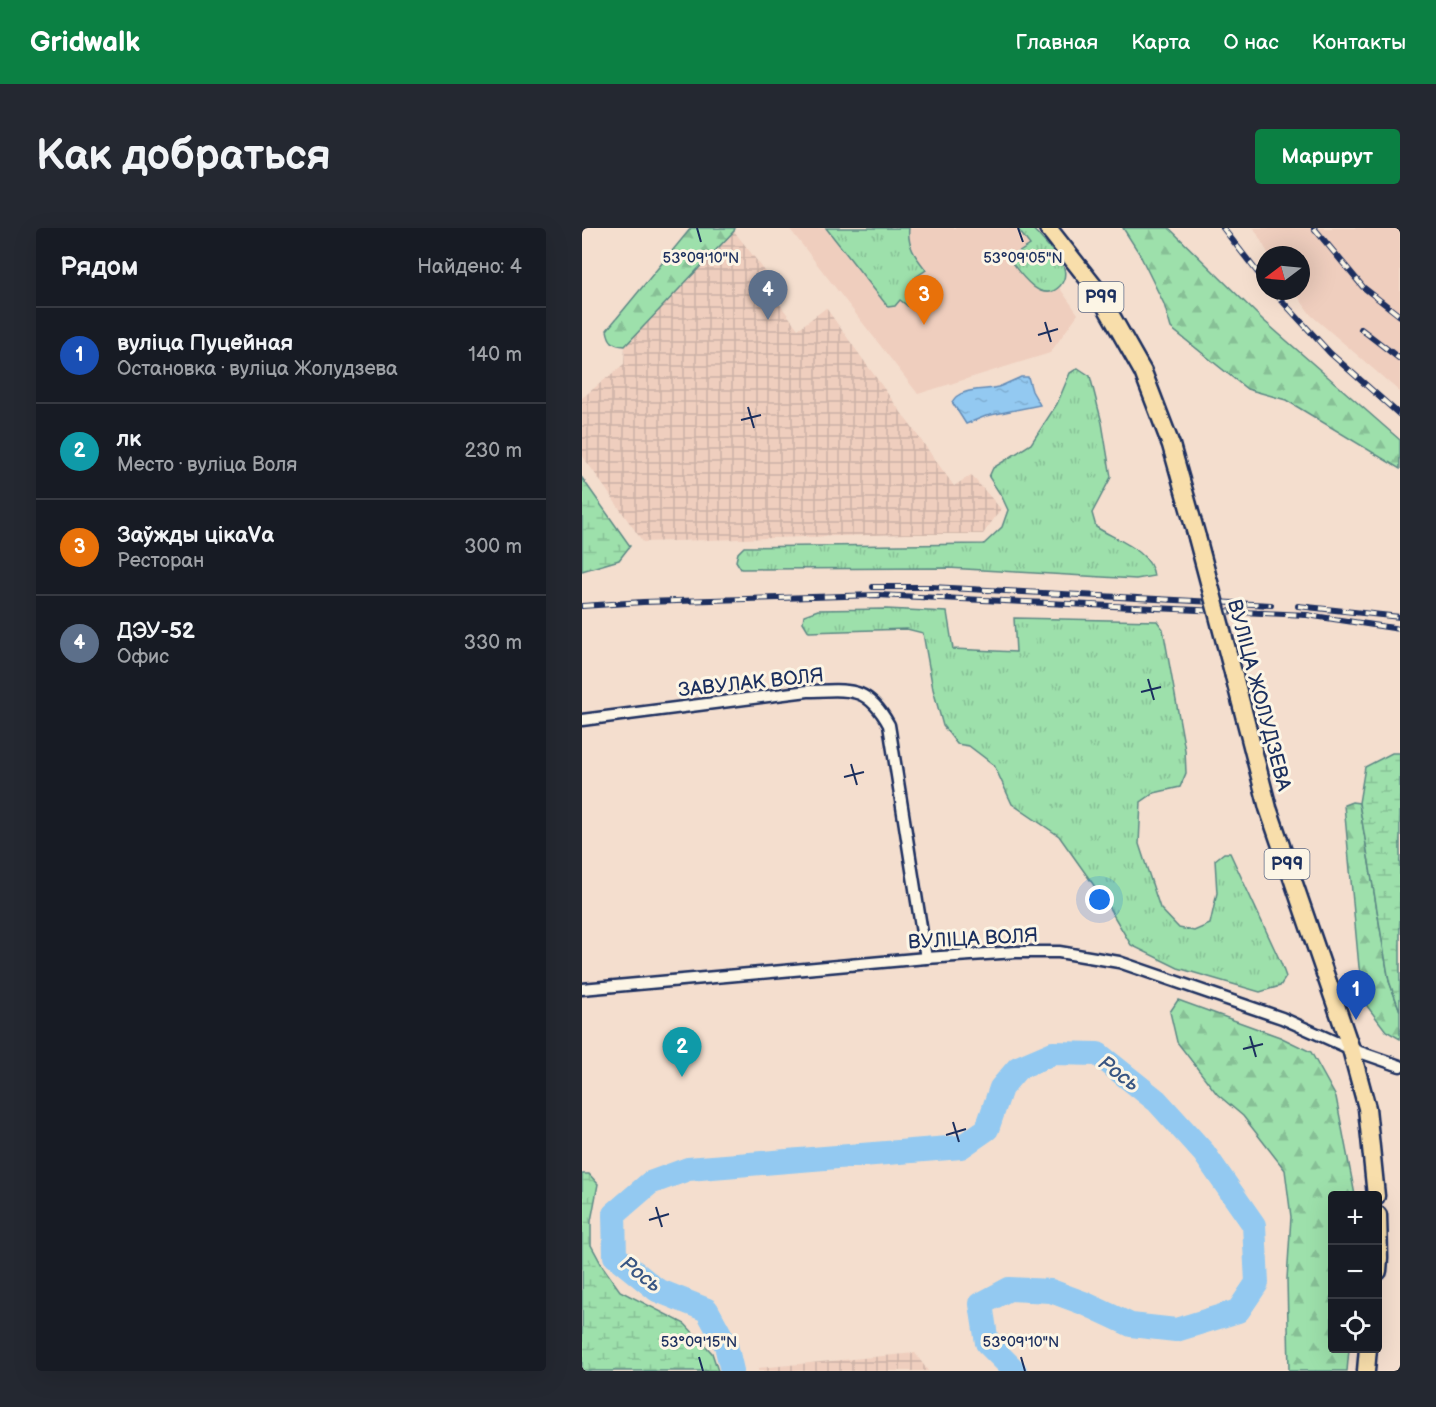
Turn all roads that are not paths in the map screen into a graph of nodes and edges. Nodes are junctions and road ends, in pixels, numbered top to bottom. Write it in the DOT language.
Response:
graph roads {
  1 [pos="1048,228"];
  2 [pos="582,720"];
  3 [pos="926,958"];
  4 [pos="582,989"];
  5 [pos="1351,1049"];
  6 [pos="1400,1066"];
  7 [pos="1376,1191"];
  8 [pos="1368,1353"];
  9 [pos="1366,1371"];
  1 -- 5 [label="main road, ВУЛІЦА ЖОЛУДЗЕВА / Р99, bridge"];
  2 -- 3 [label="street, ЗАВУЛАК ВОЛЯ"];
  3 -- 4 [label="street, ВУЛІЦА ВОЛЯ"];
  3 -- 5 [label="street, ВУЛІЦА ВОЛЯ"];
  5 -- 6 [label="street, ВУЛІЦА ВОЛЯ"];
  5 -- 7 [label="main road, ВУЛІЦА ЖОЛУДЗЕВА / Р99"];
  8 -- 9 [label="main road"];
}
